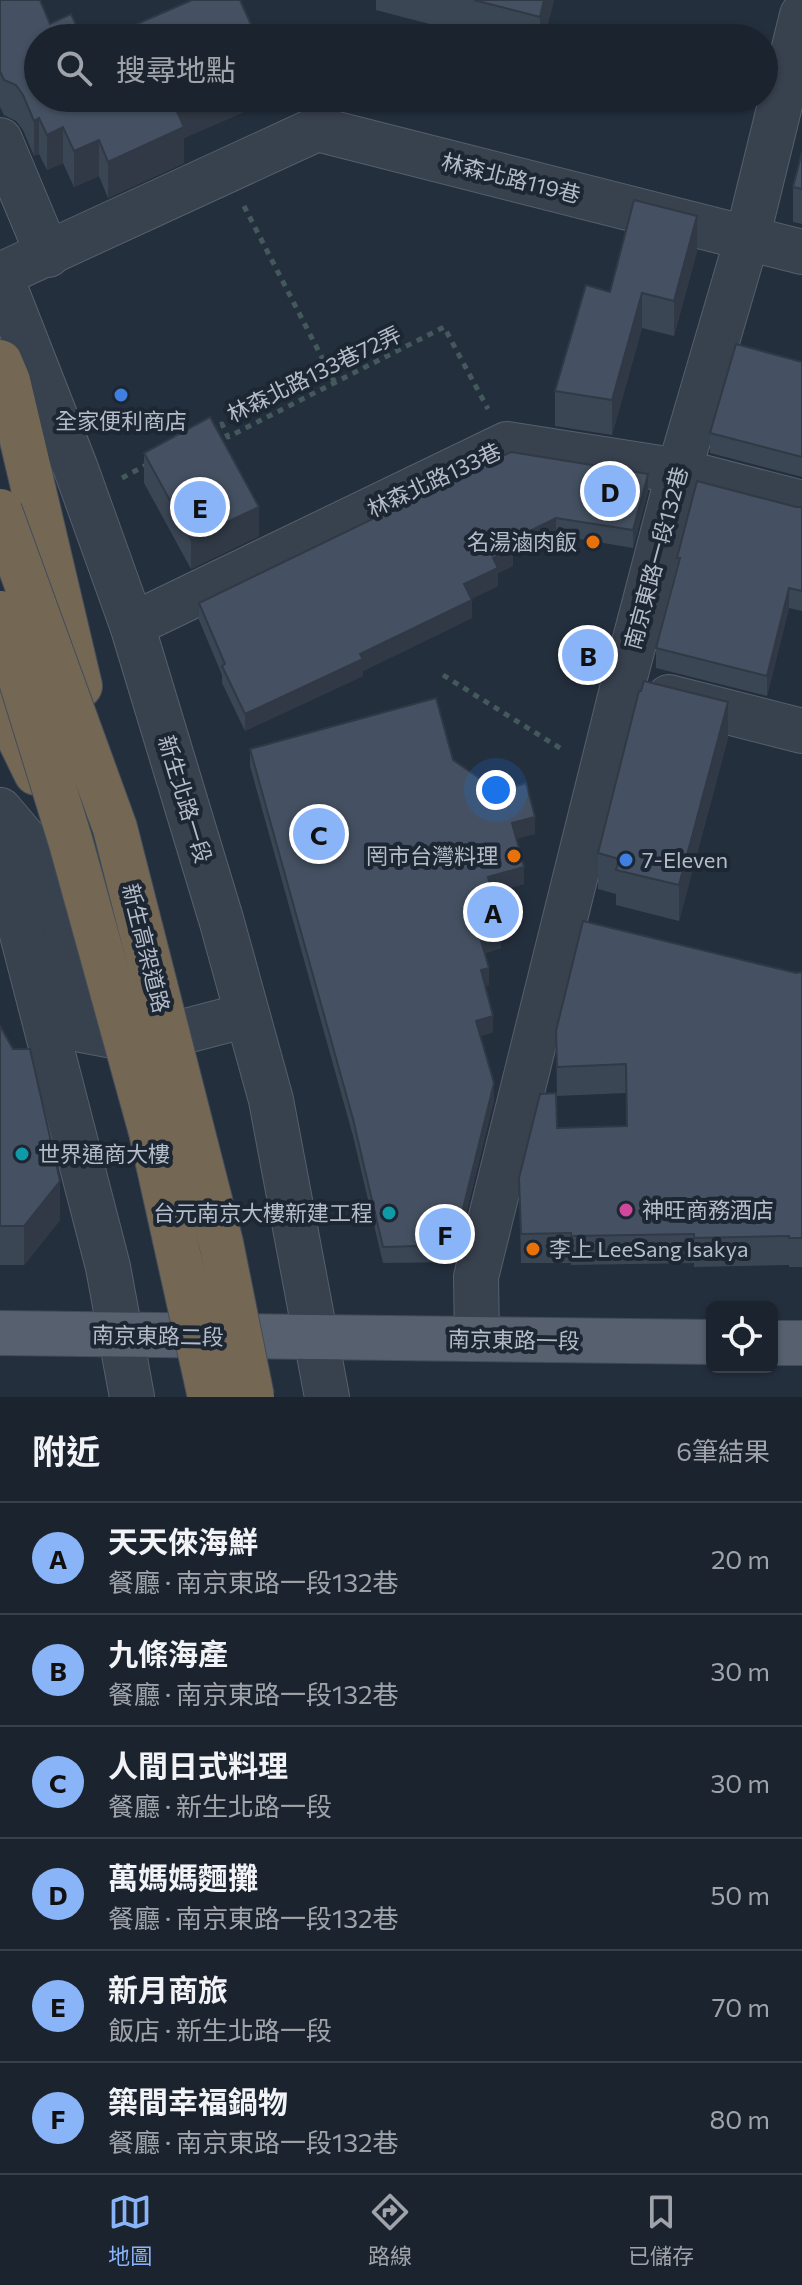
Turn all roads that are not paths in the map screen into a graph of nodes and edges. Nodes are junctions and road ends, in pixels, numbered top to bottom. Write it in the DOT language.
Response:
graph roads {
  1 [pos="802,15"];
  2 [pos="0,140"];
  3 [pos="747,239"];
  4 [pos="802,252"];
  5 [pos="48,255"];
  6 [pos="0,275"];
  7 [pos="0,362"];
  8 [pos="679,471"];
  9 [pos="802,503"];
  10 [pos="0,511"];
  11 [pos="0,613"];
  12 [pos="132,625"];
  13 [pos="623,685"];
  14 [pos="0,699"];
  15 [pos="802,731"];
  16 [pos="107,803"];
  17 [pos="0,810"];
  18 [pos="71,843"];
  19 [pos="0,849"];
  20 [pos="565,918"];
  21 [pos="609,929"];
  22 [pos="17,979"];
  23 [pos="247,1015"];
  24 [pos="0,1333"];
  25 [pos="121,1335"];
  26 [pos="315,1338"];
  27 [pos="477,1339"];
  28 [pos="706,1342"];
  29 [pos="778,1343"];
  30 [pos="802,1343"];
  31 [pos="132,1397"];
  32 [pos="210,1397"];
  33 [pos="252,1397"];
  34 [pos="327,1397"];
  1 -- 3 [label="street, 南京東路一段132巷"];
  2 -- 5 [label="street"];
  3 -- 4 [label="street, 林森北路119巷"];
  3 -- 5 [label="street, 林森北路119巷"];
  3 -- 8 [label="street, 南京東路一段132巷"];
  5 -- 6 [label="street, 林森北路119巷"];
  6 -- 12 [label="street, 新生北路一段"];
  7 -- 16 [label="highway, bridge"];
  8 -- 9 [label="street, 林森北路133巷"];
  8 -- 12 [label="street, 林森北路133巷"];
  8 -- 13 [label="street, 南京東路一段132巷"];
  10 -- 16 [label="highway, 新生高架道路, bridge"];
  11 -- 18 [label="highway, 新生高架道路, bridge"];
  12 -- 23 [label="street, 新生北路一段"];
  13 -- 15 [label="street"];
  13 -- 20 [label="street, 南京東路一段132巷"];
  14 -- 18 [label="highway, bridge"];
  16 -- 33 [label="highway, 新生高架道路, bridge"];
  17 -- 23 [label="street"];
  18 -- 32 [label="highway, 新生高架道路, bridge"];
  19 -- 22 [label="street"];
  20 -- 21 [label="street"];
  20 -- 27 [label="street, 南京東路一段132巷"];
  22 -- 25 [label="street"];
  23 -- 26 [label="street, 新生北路一段"];
  24 -- 25 [label="main road, 南京東路二段"];
  25 -- 26 [label="main road, 南京東路二段"];
  25 -- 31 [label="street"];
  26 -- 27 [label="main road, 南京東路一段"];
  26 -- 34 [label="street, 新生北路一段"];
  27 -- 28 [label="main road, 南京東路一段"];
  29 -- 30 [label="main road"];
}
